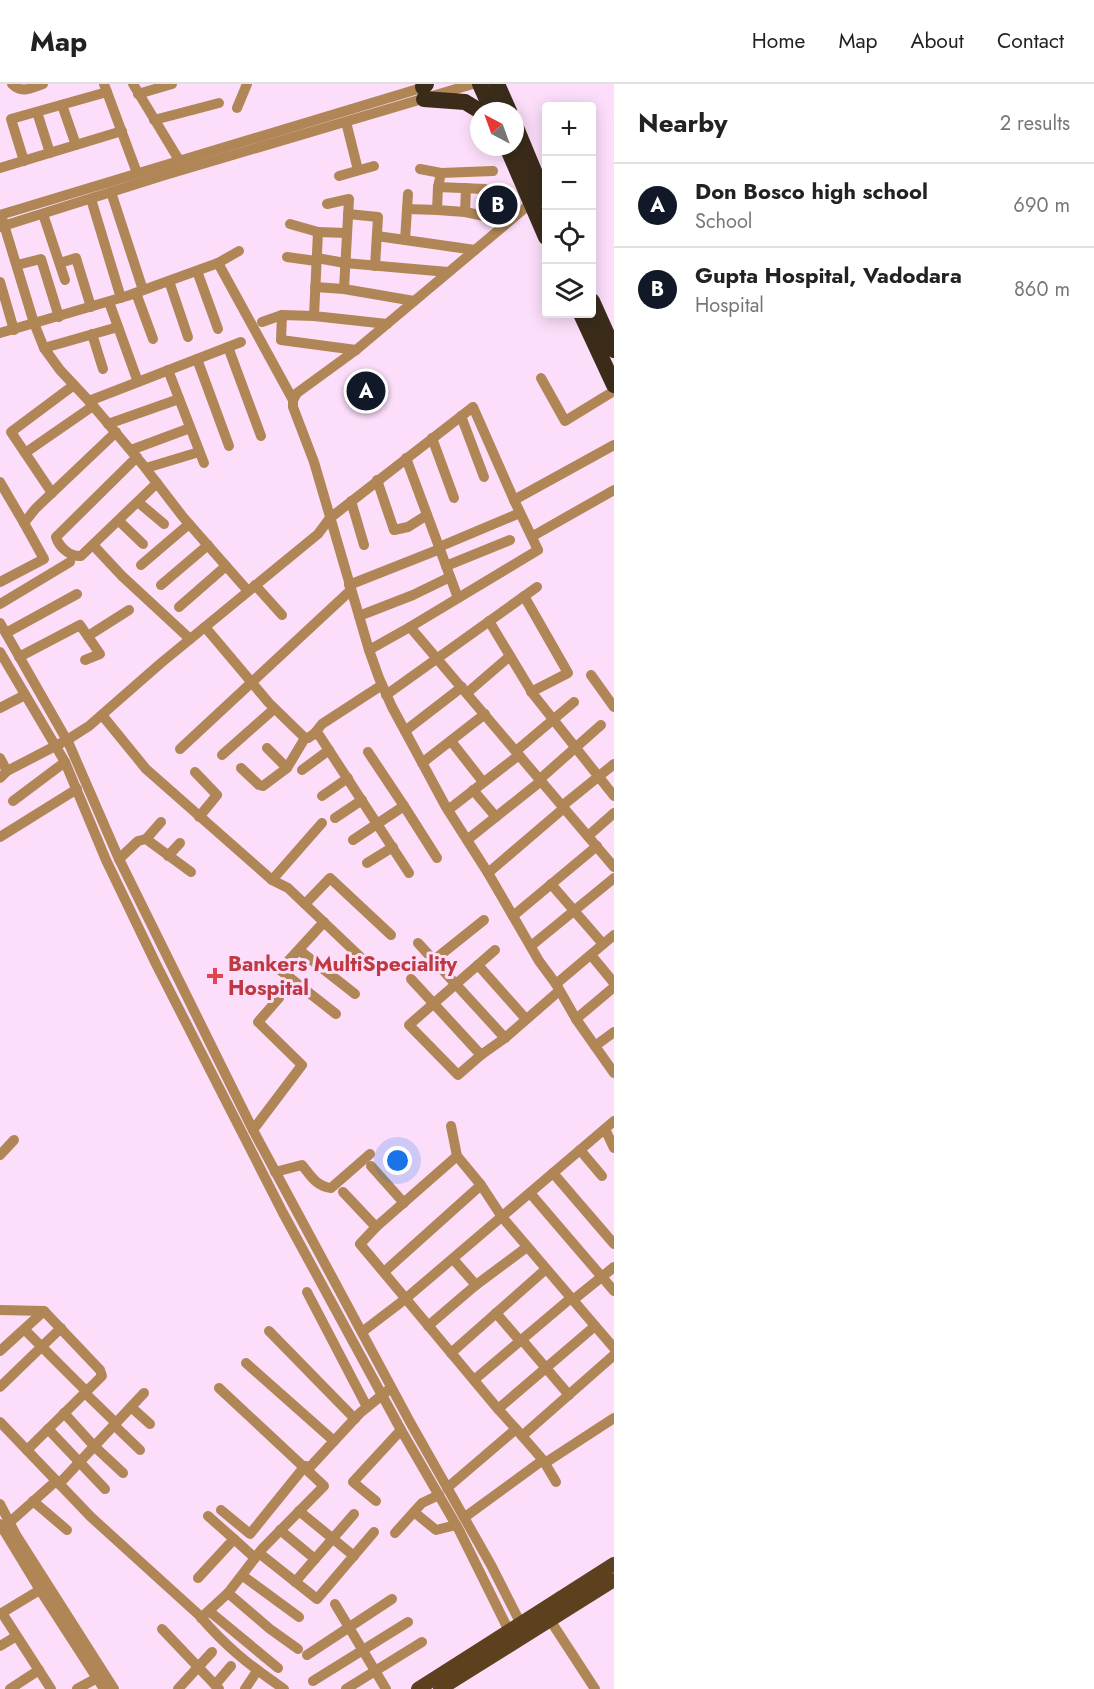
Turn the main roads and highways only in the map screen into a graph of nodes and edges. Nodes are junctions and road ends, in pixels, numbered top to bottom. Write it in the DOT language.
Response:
graph roads {
  1 [pos="480,84"];
  2 [pos="497,84"];
  3 [pos="427,88"];
  4 [pos="488,102"];
  5 [pos="505,102"];
  6 [pos="470,105"];
  7 [pos="524,154"];
  8 [pos="512,156"];
  9 [pos="539,201"];
  10 [pos="542,216"];
  11 [pos="596,312"];
  12 [pos="583,318"];
  13 [pos="614,350"];
  14 [pos="614,385"];
  15 [pos="614,1564"];
  16 [pos="614,1580"];
  17 [pos="518,1633"];
  18 [pos="418,1689"];
  19 [pos="440,1689"];
  1 -- 4 [label="highway"];
  2 -- 5 [label="highway"];
  3 -- 6 [label="highway"];
  7 -- 9 [label="highway"];
  8 -- 9 [label="highway"];
  9 -- 10 [label="highway"];
  11 -- 13 [label="highway"];
  12 -- 14 [label="highway"];
  15 -- 17 [label="main road"];
  16 -- 17 [label="main road"];
  17 -- 18 [label="main road"];
  17 -- 19 [label="main road"];
}
